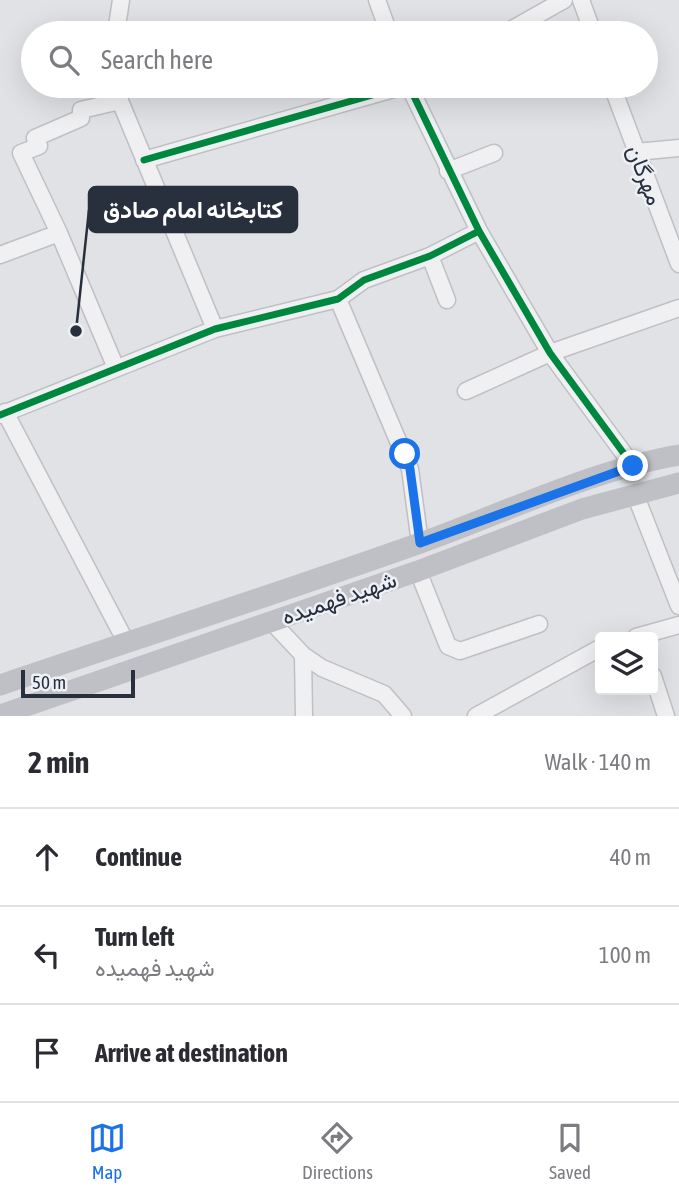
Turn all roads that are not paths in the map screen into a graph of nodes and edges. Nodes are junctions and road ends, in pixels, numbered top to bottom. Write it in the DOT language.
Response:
graph roads {
  1 [pos="121,0"];
  2 [pos="377,0"];
  3 [pos="564,0"];
  4 [pos="581,0"];
  5 [pos="118,21"];
  6 [pos="385,21"];
  7 [pos="526,21"];
  8 [pos="589,21"];
  9 [pos="109,98"];
  10 [pos="122,98"];
  11 [pos="362,98"];
  12 [pos="415,98"];
  13 [pos="616,98"];
  14 [pos="679,148"];
  15 [pos="636,152"];
  16 [pos="494,153"];
  17 [pos="144,160"];
  18 [pos="448,172"];
  19 [pos="479,231"];
  20 [pos="59,233"];
  21 [pos="0,254"];
  22 [pos="430,256"];
  23 [pos="679,264"];
  24 [pos="338,299"];
  25 [pos="447,300"];
  26 [pos="679,308"];
  27 [pos="215,329"];
  28 [pos="550,353"];
  29 [pos="116,368"];
  30 [pos="466,391"];
  31 [pos="3,413"];
  32 [pos="679,454"];
  33 [pos="633,466"];
  34 [pos="679,483"];
  35 [pos="635,494"];
  36 [pos="420,543"];
  37 [pos="418,571"];
  38 [pos="679,606"];
  39 [pos="272,622"];
  40 [pos="539,624"];
  41 [pos="679,625"];
  42 [pos="656,632"];
  43 [pos="126,642"];
  44 [pos="595,651"];
  45 [pos="303,655"];
  46 [pos="0,685"];
  47 [pos="658,691"];
  48 [pos="30,711"];
  49 [pos="0,715"];
  50 [pos="304,716"];
  51 [pos="403,716"];
  52 [pos="475,716"];
  53 [pos="666,716"];
  1 -- 5 [label="street"];
  2 -- 6 [label="street"];
  3 -- 7 [label="street"];
  4 -- 8 [label="street"];
  9 -- 20 [label="street"];
  10 -- 17 [label="street"];
  11 -- 17 [label="street"];
  12 -- 18 [label="street"];
  13 -- 15 [label="street, مهرگان"];
  14 -- 15 [label="street"];
  15 -- 23 [label="street, مهرگان"];
  16 -- 18 [label="street"];
  17 -- 27 [label="street"];
  18 -- 19 [label="street"];
  19 -- 22 [label="street"];
  19 -- 28 [label="street"];
  20 -- 21 [label="street"];
  20 -- 29 [label="street"];
  22 -- 24 [label="street"];
  22 -- 25 [label="street"];
  24 -- 27 [label="street"];
  24 -- 36 [label="street"];
  26 -- 28 [label="street"];
  27 -- 29 [label="street"];
  28 -- 30 [label="street"];
  28 -- 33 [label="street"];
  29 -- 31 [label="street"];
  31 -- 43 [label="street"];
  32 -- 33 [label="main road, شهید فهمیده"];
  33 -- 36 [label="main road, شهید فهمیده"];
  34 -- 35 [label="main road, شهید فهمیده"];
  35 -- 37 [label="main road, شهید فهمیده"];
  35 -- 38 [label="street"];
  36 -- 43 [label="main road, شهید فهمیده"];
  37 -- 39 [label="main road, شهید فهمیده"];
  37 -- 40 [label="street"];
  39 -- 45 [label="street"];
  39 -- 48 [label="main road, شهید فهمیده"];
  41 -- 42 [label="street"];
  43 -- 46 [label="main road, شهید فهمیده"];
  44 -- 52 [label="street"];
  45 -- 50 [label="street"];
  45 -- 51 [label="street"];
  47 -- 53 [label="street"];
  48 -- 49 [label="main road, شهید فهمیده"];
}
